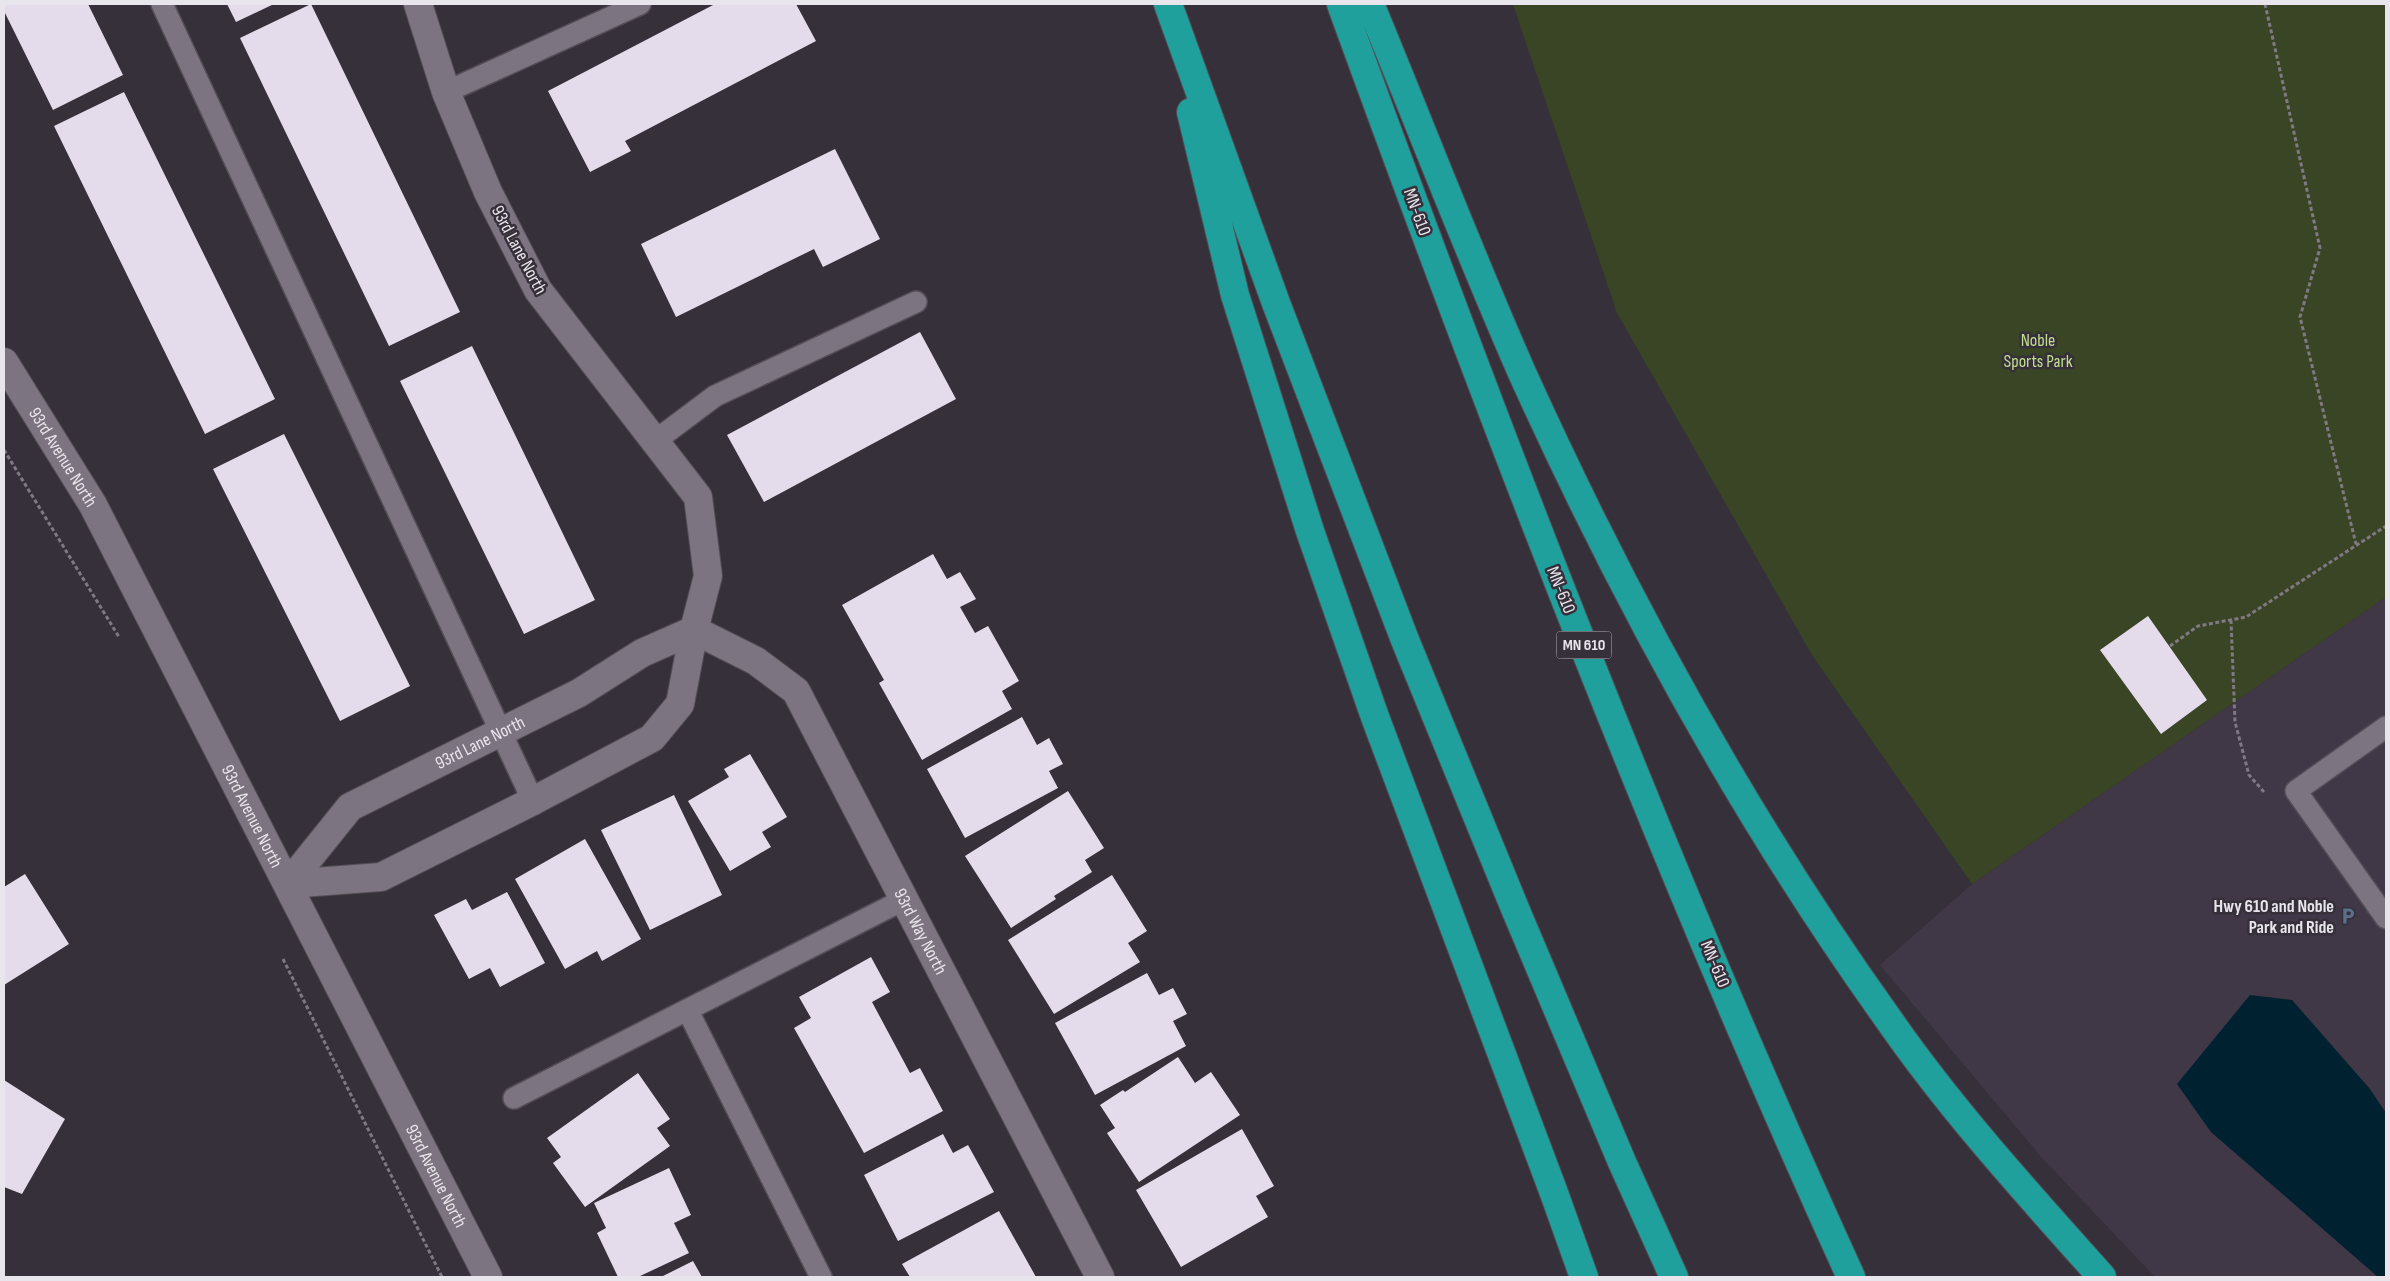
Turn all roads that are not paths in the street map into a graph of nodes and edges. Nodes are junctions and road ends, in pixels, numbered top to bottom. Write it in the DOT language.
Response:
graph roads {
  1 [pos="162,4"];
  2 [pos="418,4"];
  3 [pos="640,4"];
  4 [pos="1166,4"];
  5 [pos="1341,4"];
  6 [pos="1370,4"];
  7 [pos="446,92"];
  8 [pos="916,302"];
  9 [pos="4,362"];
  10 [pos="655,441"];
  11 [pos="694,630"];
  12 [pos="2386,727"];
  13 [pos="501,732"];
  14 [pos="533,801"];
  15 [pos="288,884"];
  16 [pos="905,899"];
  17 [pos="2386,918"];
  18 [pos="688,1011"];
  19 [pos="514,1098"];
  20 [pos="488,1277"];
  21 [pos="821,1277"];
  22 [pos="1100,1277"];
  23 [pos="1584,1277"];
  24 [pos="1674,1277"];
  25 [pos="1851,1277"];
  26 [pos="2102,1277"];
  1 -- 13 [label="lane"];
  2 -- 7 [label="street, 93rd Lane North"];
  3 -- 7 [label="lane"];
  4 -- 23 [label="highway"];
  4 -- 24 [label="highway"];
  5 -- 25 [label="highway, MN-610 / MN 610"];
  6 -- 26 [label="highway"];
  7 -- 10 [label="street, 93rd Lane North"];
  8 -- 10 [label="lane"];
  9 -- 15 [label="street, 93rd Avenue North"];
  10 -- 11 [label="street, 93rd Lane North"];
  11 -- 13 [label="street, 93rd Lane North"];
  11 -- 14 [label="street, 93rd Lane North"];
  11 -- 16 [label="street, 93rd Way North"];
  12 -- 17 [label="lane"];
  13 -- 14 [label="lane"];
  13 -- 15 [label="street, 93rd Lane North"];
  14 -- 15 [label="street, 93rd Lane North"];
  15 -- 20 [label="street, 93rd Avenue North"];
  16 -- 18 [label="lane"];
  16 -- 22 [label="street, 93rd Way North"];
  18 -- 19 [label="lane"];
  18 -- 21 [label="lane"];
}
